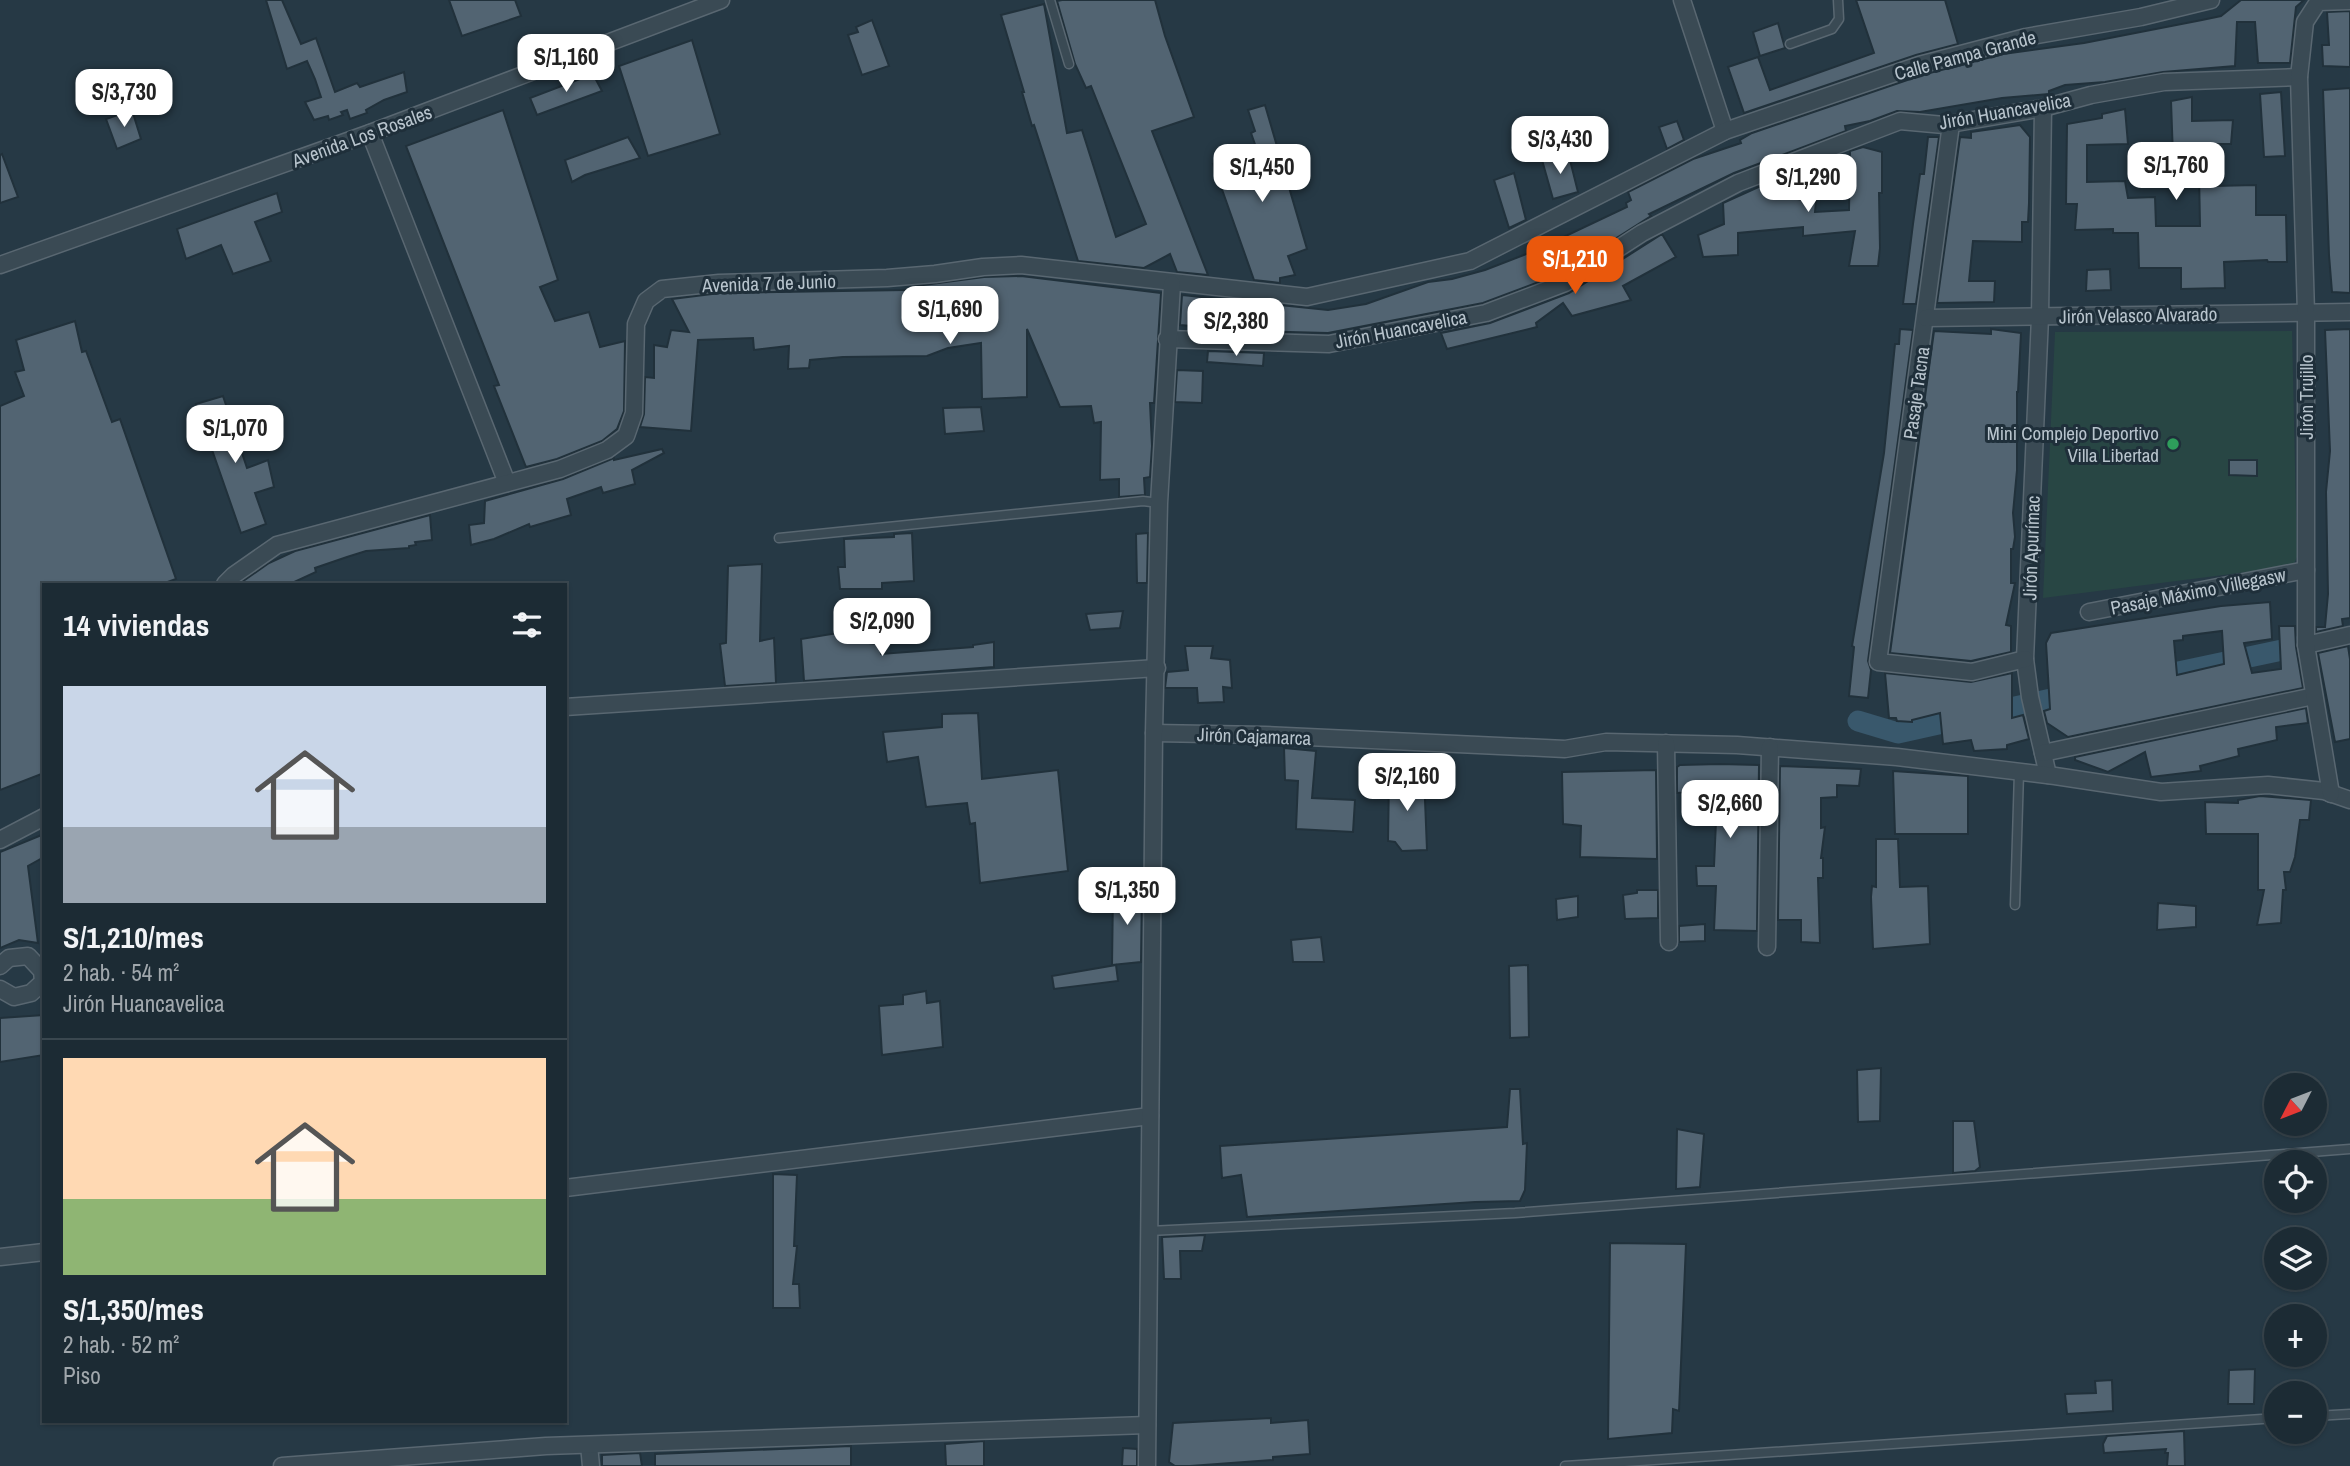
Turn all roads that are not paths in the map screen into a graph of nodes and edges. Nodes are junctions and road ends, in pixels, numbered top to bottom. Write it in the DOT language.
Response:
graph roads {
  1 [pos="721,0"];
  2 [pos="1049,0"];
  3 [pos="1682,0"];
  4 [pos="1838,0"];
  5 [pos="2211,0"];
  6 [pos="2350,2"];
  7 [pos="1790,44"];
  8 [pos="1069,64"];
  9 [pos="2299,77"];
  10 [pos="2043,108"];
  11 [pos="1951,124"];
  12 [pos="1725,131"];
  13 [pos="370,133"];
  14 [pos="0,265"];
  15 [pos="1172,284"];
  16 [pos="2350,312"];
  17 [pos="2306,313"];
  18 [pos="2040,317"];
  19 [pos="1926,318"];
  20 [pos="1167,339"];
  21 [pos="507,483"];
  22 [pos="1159,503"];
  23 [pos="779,538"];
  24 [pos="2306,570"];
  25 [pos="226,583"];
  26 [pos="2090,612"];
  27 [pos="2350,635"];
  28 [pos="2306,645"];
  29 [pos="2025,659"];
  30 [pos="1157,668"];
  31 [pos="2314,696"];
  32 [pos="567,707"];
  33 [pos="1154,733"];
  34 [pos="1665,743"];
  35 [pos="1770,747"];
  36 [pos="2043,753"];
  37 [pos="2019,771"];
  38 [pos="2048,775"];
  39 [pos="2331,794"];
  40 [pos="2350,800"];
  41 [pos="42,818"];
  42 [pos="0,840"];
  43 [pos="2015,905"];
  44 [pos="1669,942"];
  45 [pos="1767,947"];
  46 [pos="0,966"];
  47 [pos="42,971"];
  48 [pos="42,983"];
  49 [pos="0,989"];
  50 [pos="1150,1116"];
  51 [pos="2350,1149"];
  52 [pos="567,1188"];
  53 [pos="1149,1231"];
  54 [pos="42,1252"];
  55 [pos="0,1257"];
  56 [pos="2350,1413"];
  57 [pos="2327,1415"];
  58 [pos="2264,1419"];
  59 [pos="1147,1425"];
  60 [pos="589,1444"];
  61 [pos="282,1466"];
  62 [pos="591,1466"];
  63 [pos="1147,1466"];
  64 [pos="1565,1466"];
  1 -- 13 [label="street, Avenida Los Rosales"];
  2 -- 8 [label="lane"];
  3 -- 12 [label="street"];
  4 -- 7 [label="lane"];
  5 -- 12 [label="street, Calle Pampa Grande"];
  6 -- 9 [label="street, Jirón Trujillo"];
  9 -- 10 [label="street, Jirón Huancavelica"];
  9 -- 17 [label="street, Jirón Trujillo"];
  10 -- 11 [label="street, Jirón Huancavelica"];
  10 -- 18 [label="street, Jirón Apurímac"];
  11 -- 19 [label="street, Pasaje Tacna"];
  11 -- 20 [label="street, Jirón Huancavelica"];
  12 -- 15 [label="street, Avenida 7 de Junio"];
  13 -- 14 [label="street, Avenida Los Rosales"];
  13 -- 21 [label="street"];
  15 -- 20 [label="street"];
  15 -- 21 [label="street, Avenida 7 de Junio"];
  16 -- 17 [label="street, Jirón Velasco Alvarado"];
  17 -- 18 [label="street, Jirón Velasco Alvarado"];
  17 -- 24 [label="street, Jirón Trujillo"];
  18 -- 19 [label="street, Jirón Velasco Alvarado"];
  18 -- 29 [label="street, Jirón Apurímac"];
  19 -- 29 [label="street, Pasaje Tacna"];
  20 -- 22 [label="street"];
  21 -- 25 [label="street, Avenida 7 de Junio"];
  22 -- 23 [label="lane"];
  22 -- 30 [label="street"];
  24 -- 26 [label="street, Pasaje Máximo Villegasw"];
  24 -- 28 [label="street, Jirón Trujillo"];
  27 -- 28 [label="street"];
  28 -- 31 [label="street, Jirón Trujillo"];
  29 -- 36 [label="street, Jirón Apurímac"];
  30 -- 32 [label="street"];
  30 -- 33 [label="street"];
  31 -- 36 [label="street"];
  31 -- 39 [label="street, Jirón Trujillo"];
  33 -- 34 [label="street, Jirón Cajamarca"];
  33 -- 50 [label="street"];
  34 -- 35 [label="street, Jirón Cajamarca"];
  34 -- 44 [label="street"];
  35 -- 37 [label="street, Jirón Cajamarca"];
  35 -- 45 [label="street"];
  36 -- 38 [label="street, Jirón Apurímac"];
  37 -- 38 [label="street, Jirón Cajamarca"];
  37 -- 43 [label="lane"];
  38 -- 39 [label="street, Jirón Cajamarca"];
  39 -- 40 [label="street, Jirón Cajamarca"];
  41 -- 42 [label="street"];
  46 -- 47 [label="street"];
  48 -- 49 [label="street"];
  50 -- 52 [label="street"];
  50 -- 53 [label="street"];
  51 -- 53 [label="lane"];
  53 -- 59 [label="street"];
  54 -- 55 [label="street"];
  56 -- 57 [label="lane"];
  58 -- 64 [label="lane"];
  59 -- 60 [label="street"];
  59 -- 63 [label="street"];
  60 -- 61 [label="street"];
  60 -- 62 [label="street"];
}
